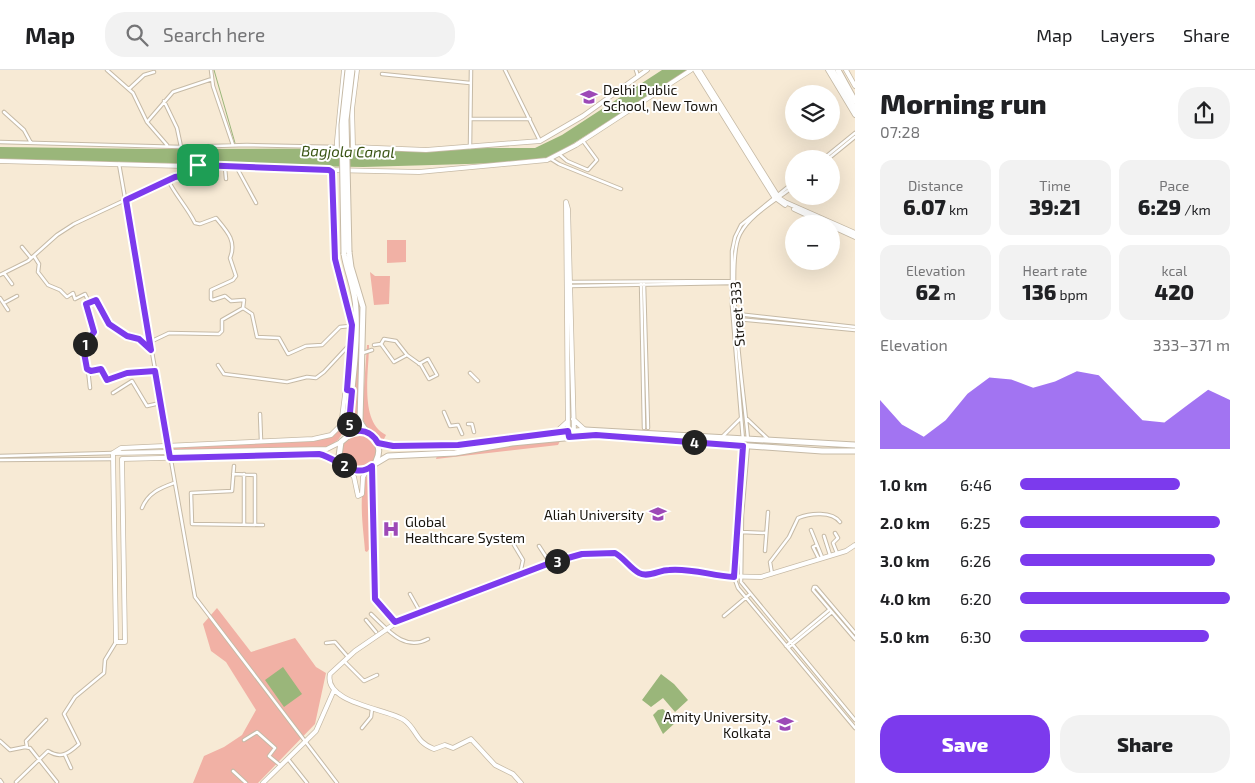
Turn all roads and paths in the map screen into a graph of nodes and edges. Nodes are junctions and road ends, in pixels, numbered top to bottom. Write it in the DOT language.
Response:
graph roads {
  1 [pos="107,70"];
  2 [pos="211,70"];
  3 [pos="346,70"];
  4 [pos="352,70"];
  5 [pos="357,70"];
  6 [pos="390,70"];
  7 [pos="471,70"];
  8 [pos="505,70"];
  9 [pos="636,70"];
  10 [pos="647,70"];
  11 [pos="691,70"];
  12 [pos="695,70"];
  13 [pos="699,70"];
  14 [pos="828,70"];
  15 [pos="832,70"];
  16 [pos="838,70"];
  17 [pos="846,70"];
  18 [pos="154,72"];
  19 [pos="382,74"];
  20 [pos="390,75"];
  21 [pos="638,76"];
  22 [pos="212,79"];
  23 [pos="470,84"];
  24 [pos="855,86"];
  25 [pos="129,89"];
  26 [pos="164,101"];
  27 [pos="855,101"];
  28 [pos="855,109"];
  29 [pos="4,112"];
  30 [pos="855,115"];
  31 [pos="470,119"];
  32 [pos="530,120"];
  33 [pos="147,122"];
  34 [pos="855,132"];
  35 [pos="855,137"];
  36 [pos="540,141"];
  37 [pos="583,141"];
  38 [pos="0,142"];
  39 [pos="31,143"];
  40 [pos="167,145"];
  41 [pos="233,145"];
  42 [pos="181,147"];
  43 [pos="337,147"];
  44 [pos="353,147"];
  45 [pos="470,148"];
  46 [pos="199,149"];
  47 [pos="833,150"];
  48 [pos="839,150"];
  49 [pos="559,154"];
  50 [pos="551,158"];
  51 [pos="0,161"];
  52 [pos="119,163"];
  53 [pos="198,165"];
  54 [pos="225,166"];
  55 [pos="236,167"];
  56 [pos="329,170"];
  57 [pos="226,179"];
  58 [pos="168,180"];
  59 [pos="621,188"];
  60 [pos="785,190"];
  61 [pos="785,192"];
  62 [pos="777,197"];
  63 [pos="126,200"];
  64 [pos="256,203"];
  65 [pos="810,215"];
  66 [pos="840,230"];
  67 [pos="855,233"];
  68 [pos="855,237"];
  69 [pos="22,247"];
  70 [pos="347,253"];
  71 [pos="32,257"];
  72 [pos="4,273"];
  73 [pos="0,275"];
  74 [pos="733,280"];
  75 [pos="643,282"];
  76 [pos="12,284"];
  77 [pos="569,284"];
  78 [pos="17,296"];
  79 [pos="0,298"];
  80 [pos="89,302"];
  81 [pos="4,303"];
  82 [pos="243,308"];
  83 [pos="8,310"];
  84 [pos="734,314"];
  85 [pos="735,319"];
  86 [pos="352,325"];
  87 [pos="855,328"];
  88 [pos="150,342"];
  89 [pos="352,342"];
  90 [pos="381,344"];
  91 [pos="374,345"];
  92 [pos="151,350"];
  93 [pos="372,350"];
  94 [pos="363,353"];
  95 [pos="407,355"];
  96 [pos="419,364"];
  97 [pos="218,366"];
  98 [pos="88,370"];
  99 [pos="155,371"];
  100 [pos="470,373"];
  101 [pos="478,381"];
  102 [pos="90,388"];
  103 [pos="350,390"];
  104 [pos="113,393"];
  105 [pos="160,403"];
  106 [pos="444,412"];
  107 [pos="260,414"];
  108 [pos="741,417"];
  109 [pos="746,418"];
  110 [pos="573,419"];
  111 [pos="568,420"];
  112 [pos="468,424"];
  113 [pos="646,428"];
  114 [pos="585,430"];
  115 [pos="474,432"];
  116 [pos="556,432"];
  117 [pos="369,433"];
  118 [pos="348,434"];
  119 [pos="462,434"];
  120 [pos="571,434"];
  121 [pos="720,438"];
  122 [pos="260,440"];
  123 [pos="341,442"];
  124 [pos="770,442"];
  125 [pos="378,443"];
  126 [pos="746,443"];
  127 [pos="855,445"];
  128 [pos="167,446"];
  129 [pos="855,450"];
  130 [pos="168,452"];
  131 [pos="113,453"];
  132 [pos="121,453"];
  133 [pos="0,456"];
  134 [pos="170,458"];
  135 [pos="113,459"];
  136 [pos="122,459"];
  137 [pos="0,460"];
  138 [pos="234,466"];
  139 [pos="372,466"];
  140 [pos="345,467"];
  141 [pos="233,474"];
  142 [pos="244,474"];
  143 [pos="174,483"];
  144 [pos="142,508"];
  145 [pos="768,512"];
  146 [pos="840,522"];
  147 [pos="244,525"];
  148 [pos="263,525"];
  149 [pos="255,526"];
  150 [pos="811,530"];
  151 [pos="741,532"];
  152 [pos="835,532"];
  153 [pos="766,533"];
  154 [pos="824,536"];
  155 [pos="514,545"];
  156 [pos="855,545"];
  157 [pos="539,546"];
  158 [pos="765,551"];
  159 [pos="837,553"];
  160 [pos="830,555"];
  161 [pos="820,558"];
  162 [pos="550,563"];
  163 [pos="522,574"];
  164 [pos="772,575"];
  165 [pos="734,577"];
  166 [pos="740,578"];
  167 [pos="410,594"];
  168 [pos="750,594"];
  169 [pos="746,597"];
  170 [pos="833,610"];
  171 [pos="420,612"];
  172 [pos="371,614"];
  173 [pos="724,616"];
  174 [pos="366,620"];
  175 [pos="390,625"];
  176 [pos="855,633"];
  177 [pos="377,634"];
  178 [pos="428,639"];
  179 [pos="855,639"];
  180 [pos="116,642"];
  181 [pos="326,643"];
  182 [pos="791,644"];
  183 [pos="787,647"];
  184 [pos="348,657"];
  185 [pos="343,660"];
  186 [pos="377,674"];
  187 [pos="334,690"];
  188 [pos="372,709"];
  189 [pos="46,720"];
  190 [pos="855,720"];
  191 [pos="362,728"];
  192 [pos="855,728"];
  193 [pos="244,740"];
  194 [pos="0,741"];
  195 [pos="306,742"];
  196 [pos="27,746"];
  197 [pos="65,755"];
  198 [pos="287,758"];
  199 [pos="40,759"];
  200 [pos="280,765"];
  201 [pos="71,768"];
  202 [pos="233,771"];
  203 [pos="16,782"];
  204 [pos="57,782"];
  205 [pos="246,783"];
  206 [pos="263,783"];
  207 [pos="307,783"];
  208 [pos="337,783"];
  209 [pos="521,783"];
  1 -- 25 [label="street"];
  2 -- 22 [label="street"];
  3 -- 43 [label="street"];
  3 -- 70 [label="main road, bridge"];
  4 -- 70 [label="main road, bridge"];
  5 -- 44 [label="street"];
  6 -- 20 [label="street"];
  7 -- 23 [label="street"];
  8 -- 32 [label="street"];
  9 -- 21 [label="street"];
  10 -- 21 [label="street"];
  11 -- 37 [label="street"];
  12 -- 13 [label="street"];
  12 -- 62 [label="street"];
  13 -- 62 [label="street"];
  14 -- 30 [label="street"];
  15 -- 28 [label="main road"];
  16 -- 27 [label="main road"];
  17 -- 24 [label="street"];
  18 -- 25 [label="street"];
  19 -- 20 [label="street"];
  20 -- 23 [label="street"];
  21 -- 36 [label="street"];
  22 -- 26 [label="street"];
  22 -- 41 [label="street"];
  23 -- 31 [label="street"];
  25 -- 33 [label="street"];
  26 -- 33 [label="street"];
  26 -- 42 [label="street"];
  29 -- 39 [label="street"];
  31 -- 32 [label="street"];
  31 -- 45 [label="street"];
  32 -- 36 [label="street"];
  33 -- 40 [label="street"];
  34 -- 47 [label="street"];
  35 -- 48 [label="street"];
  36 -- 45 [label="street"];
  37 -- 49 [label="street"];
  37 -- 49 [label="street"];
  38 -- 39 [label="street"];
  39 -- 40 [label="street"];
  40 -- 42 [label="street"];
  41 -- 43 [label="street"];
  41 -- 46 [label="street"];
  42 -- 46 [label="street"];
  43 -- 44 [label="street"];
  44 -- 45 [label="street"];
  46 -- 53 [label="street"];
  49 -- 50 [label="street"];
  50 -- 56 [label="street"];
  50 -- 59 [label="street"];
  51 -- 52 [label="street"];
  52 -- 53 [label="street"];
  52 -- 63 [label="street"];
  53 -- 54 [label="street"];
  53 -- 58 [label="street"];
  54 -- 55 [label="street"];
  54 -- 57 [label="street"];
  55 -- 56 [label="street"];
  55 -- 64 [label="street"];
  56 -- 86 [label="street"];
  58 -- 63 [label="street"];
  58 -- 82 [label="street"];
  60 -- 62 [label="street, Street 333"];
  61 -- 62 [label="street, Street 333"];
  62 -- 65 [label="street"];
  62 -- 67 [label="street"];
  62 -- 74 [label="street, Street 333"];
  63 -- 71 [label="street"];
  63 -- 88 [label="street"];
  66 -- 68 [label="street"];
  69 -- 71 [label="street"];
  70 -- 94 [label="main road"];
  70 -- 103 [label="main road"];
  71 -- 72 [label="street"];
  71 -- 80 [label="street"];
  72 -- 73 [label="street"];
  72 -- 76 [label="street"];
  74 -- 75 [label="street"];
  74 -- 84 [label="street, Street 333"];
  75 -- 77 [label="street"];
  75 -- 113 [label="street"];
  77 -- 77 [label="street"];
  77 -- 110 [label="street"];
  77 -- 111 [label="street"];
  78 -- 81 [label="street"];
  79 -- 81 [label="street"];
  80 -- 92 [label="street"];
  80 -- 98 [label="street"];
  81 -- 83 [label="street"];
  82 -- 86 [label="street"];
  82 -- 88 [label="street"];
  84 -- 85 [label="street, Street 333"];
  84 -- 87 [label="street"];
  85 -- 87 [label="street"];
  85 -- 108 [label="street, Street 333"];
  85 -- 109 [label="street, Street 333"];
  86 -- 89 [label="street"];
  88 -- 92 [label="street"];
  89 -- 97 [label="street"];
  89 -- 103 [label="street"];
  90 -- 91 [label="street"];
  90 -- 95 [label="street"];
  90 -- 95 [label="street"];
  92 -- 99 [label="street"];
  93 -- 94 [label="street"];
  94 -- 117 [label="main road"];
  95 -- 96 [label="street"];
  96 -- 96 [label="street"];
  98 -- 99 [label="street"];
  98 -- 102 [label="street"];
  99 -- 105 [label="street"];
  100 -- 101 [label="street"];
  103 -- 118 [label="main road"];
  103 -- 122 [label="street"];
  104 -- 105 [label="street"];
  105 -- 128 [label="street"];
  106 -- 119 [label="street"];
  107 -- 122 [label="street"];
  108 -- 121 [label="street"];
  108 -- 126 [label="street, Street 333"];
  109 -- 124 [label="street"];
  109 -- 126 [label="street, Street 333"];
  110 -- 114 [label="street"];
  110 -- 120 [label="street"];
  111 -- 116 [label="street"];
  111 -- 120 [label="street"];
  112 -- 115 [label="street"];
  114 -- 120 [label="main road"];
  114 -- 121 [label="main road"];
  116 -- 120 [label="main road"];
  116 -- 125 [label="main road"];
  117 -- 118 [label="main road"];
  117 -- 125 [label="main road"];
  118 -- 123 [label="main road"];
  120 -- 126 [label="main road"];
  120 -- 139 [label="main road"];
  121 -- 126 [label="main road"];
  122 -- 128 [label="street"];
  123 -- 130 [label="street"];
  123 -- 140 [label="main road"];
  124 -- 126 [label="main road"];
  124 -- 127 [label="main road"];
  125 -- 139 [label="main road"];
  126 -- 129 [label="main road"];
  126 -- 151 [label="street"];
  126 -- 165 [label="street"];
  128 -- 130 [label="street"];
  128 -- 131 [label="street"];
  130 -- 132 [label="street"];
  130 -- 134 [label="street"];
  131 -- 132 [label="street"];
  131 -- 133 [label="street"];
  131 -- 135 [label="street"];
  132 -- 136 [label="street"];
  134 -- 136 [label="street"];
  134 -- 140 [label="street"];
  134 -- 143 [label="street"];
  135 -- 136 [label="street"];
  135 -- 137 [label="street"];
  135 -- 180 [label="street"];
  136 -- 180 [label="street"];
  138 -- 141 [label="street"];
  139 -- 140 [label="main road"];
  139 -- 140 [label="street"];
  139 -- 175 [label="street"];
  141 -- 142 [label="street"];
  141 -- 147 [label="street"];
  142 -- 147 [label="street"];
  142 -- 149 [label="street"];
  143 -- 144 [label="street"];
  143 -- 195 [label="street"];
  145 -- 153 [label="street"];
  146 -- 164 [label="street"];
  147 -- 149 [label="street"];
  148 -- 149 [label="street"];
  150 -- 161 [label="street"];
  151 -- 153 [label="street"];
  151 -- 166 [label="street"];
  152 -- 159 [label="street"];
  153 -- 158 [label="street"];
  154 -- 160 [label="street"];
  155 -- 163 [label="street"];
  156 -- 159 [label="street"];
  157 -- 162 [label="street"];
  159 -- 160 [label="street"];
  160 -- 161 [label="street"];
  161 -- 164 [label="street"];
  162 -- 163 [label="street"];
  162 -- 165 [label="street"];
  163 -- 171 [label="street"];
  164 -- 166 [label="street"];
  165 -- 166 [label="street"];
  165 -- 169 [label="street"];
  166 -- 168 [label="street"];
  167 -- 171 [label="street"];
  168 -- 169 [label="street"];
  168 -- 182 [label="street"];
  169 -- 173 [label="street"];
  169 -- 183 [label="street"];
  170 -- 170 [label="street"];
  170 -- 176 [label="street"];
  170 -- 179 [label="street"];
  170 -- 182 [label="street"];
  171 -- 175 [label="street"];
  172 -- 175 [label="street"];
  174 -- 177 [label="street"];
  175 -- 177 [label="street"];
  175 -- 178 [label="street"];
  177 -- 184 [label="street"];
  180 -- 197 [label="street"];
  181 -- 184 [label="street"];
  182 -- 183 [label="street"];
  182 -- 190 [label="street"];
  183 -- 192 [label="street"];
  184 -- 185 [label="street"];
  185 -- 186 [label="street"];
  185 -- 187 [label="street"];
  187 -- 188 [label="street"];
  187 -- 195 [label="street"];
  188 -- 191 [label="street"];
  188 -- 209 [label="street"];
  189 -- 196 [label="street"];
  193 -- 200 [label="street"];
  194 -- 196 [label="street"];
  195 -- 198 [label="street"];
  195 -- 208 [label="street"];
  196 -- 199 [label="street"];
  197 -- 199 [label="street"];
  197 -- 201 [label="street"];
  198 -- 200 [label="street"];
  198 -- 207 [label="street"];
  199 -- 203 [label="street"];
  199 -- 204 [label="street"];
  200 -- 206 [label="street"];
  202 -- 205 [label="street"];
}
